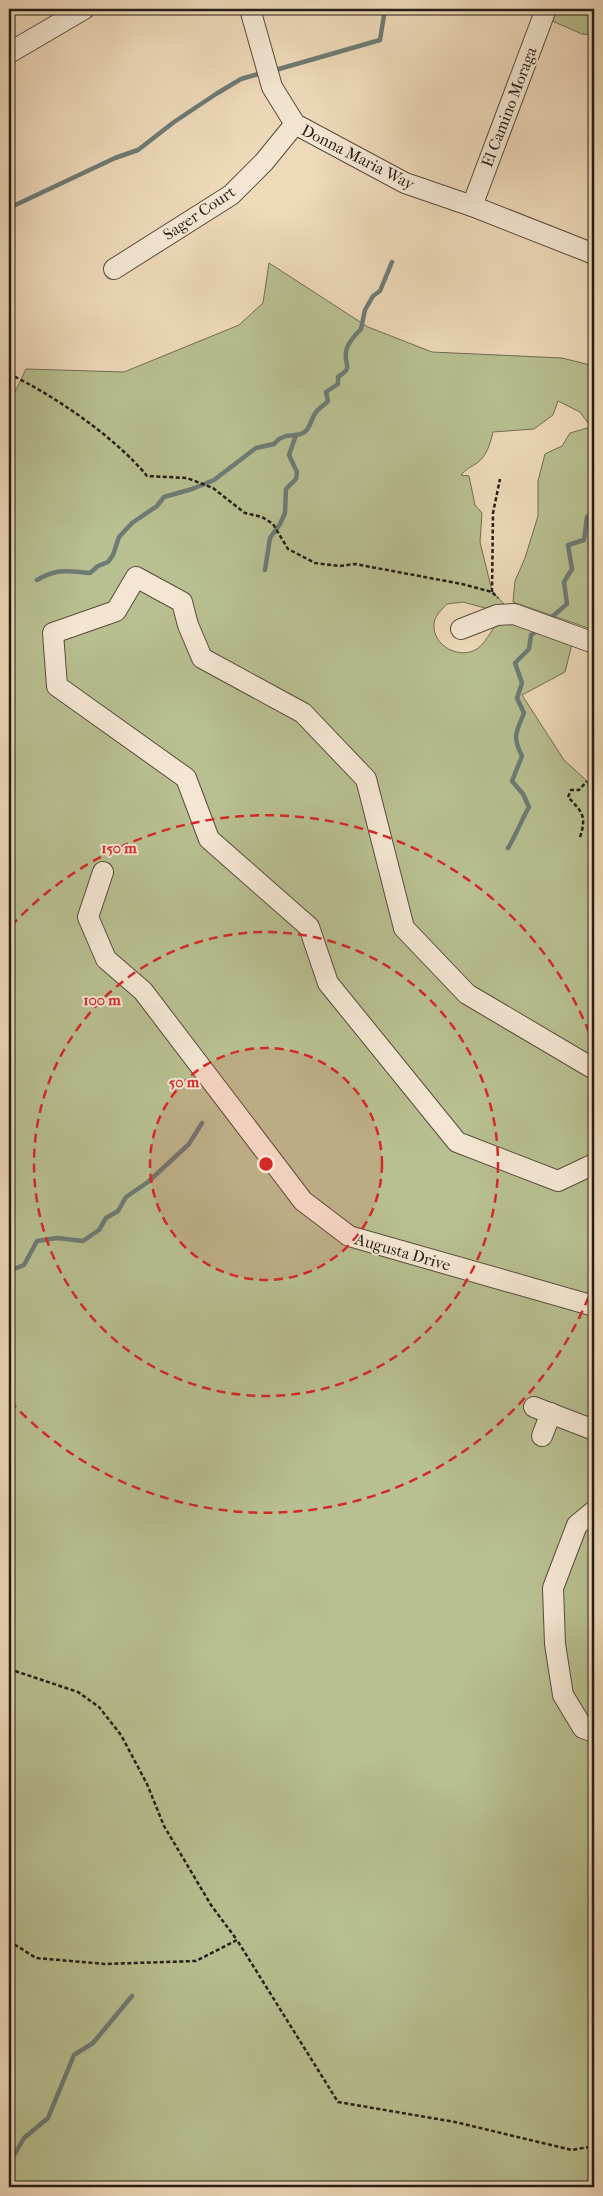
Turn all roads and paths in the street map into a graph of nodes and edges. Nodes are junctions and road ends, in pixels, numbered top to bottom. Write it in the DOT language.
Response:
graph roads {
  1 [pos="84,9"];
  2 [pos="250,9"];
  3 [pos="546,9"];
  4 [pos="9,53"];
  5 [pos="295,124"];
  6 [pos="472,206"];
  7 [pos="594,254"];
  8 [pos="114,269"];
  9 [pos="9,374"];
  10 [pos="500,479"];
  11 [pos="492,592"];
  12 [pos="515,616"];
  13 [pos="461,629"];
  14 [pos="594,644"];
  15 [pos="587,781"];
  16 [pos="580,836"];
  17 [pos="103,872"];
  18 [pos="594,1069"];
  19 [pos="594,1164"];
  20 [pos="594,1306"];
  21 [pos="594,1430"];
  22 [pos="542,1436"];
  23 [pos="594,1511"];
  24 [pos="9,1669"];
  25 [pos="594,1732"];
  26 [pos="237,1940"];
  27 [pos="9,1941"];
  28 [pos="594,2146"];
  1 -- 4 [label="street"];
  2 -- 5 [label="street, Donna Maria Way"];
  3 -- 6 [label="street, El Camino Moraga"];
  5 -- 6 [label="street, Donna Maria Way"];
  5 -- 8 [label="street, Sager Court"];
  6 -- 7 [label="street, Donna Maria Way"];
  9 -- 11 [label="path"];
  10 -- 11 [label="path"];
  11 -- 12 [label="path"];
  12 -- 13 [label="street"];
  12 -- 14 [label="street"];
  15 -- 16 [label="path"];
  17 -- 20 [label="street, Augusta Drive"];
  18 -- 19 [label="street"];
  21 -- 22 [label="street"];
  23 -- 25 [label="street"];
  24 -- 26 [label="path"];
  26 -- 27 [label="path"];
  26 -- 28 [label="path"];
}
